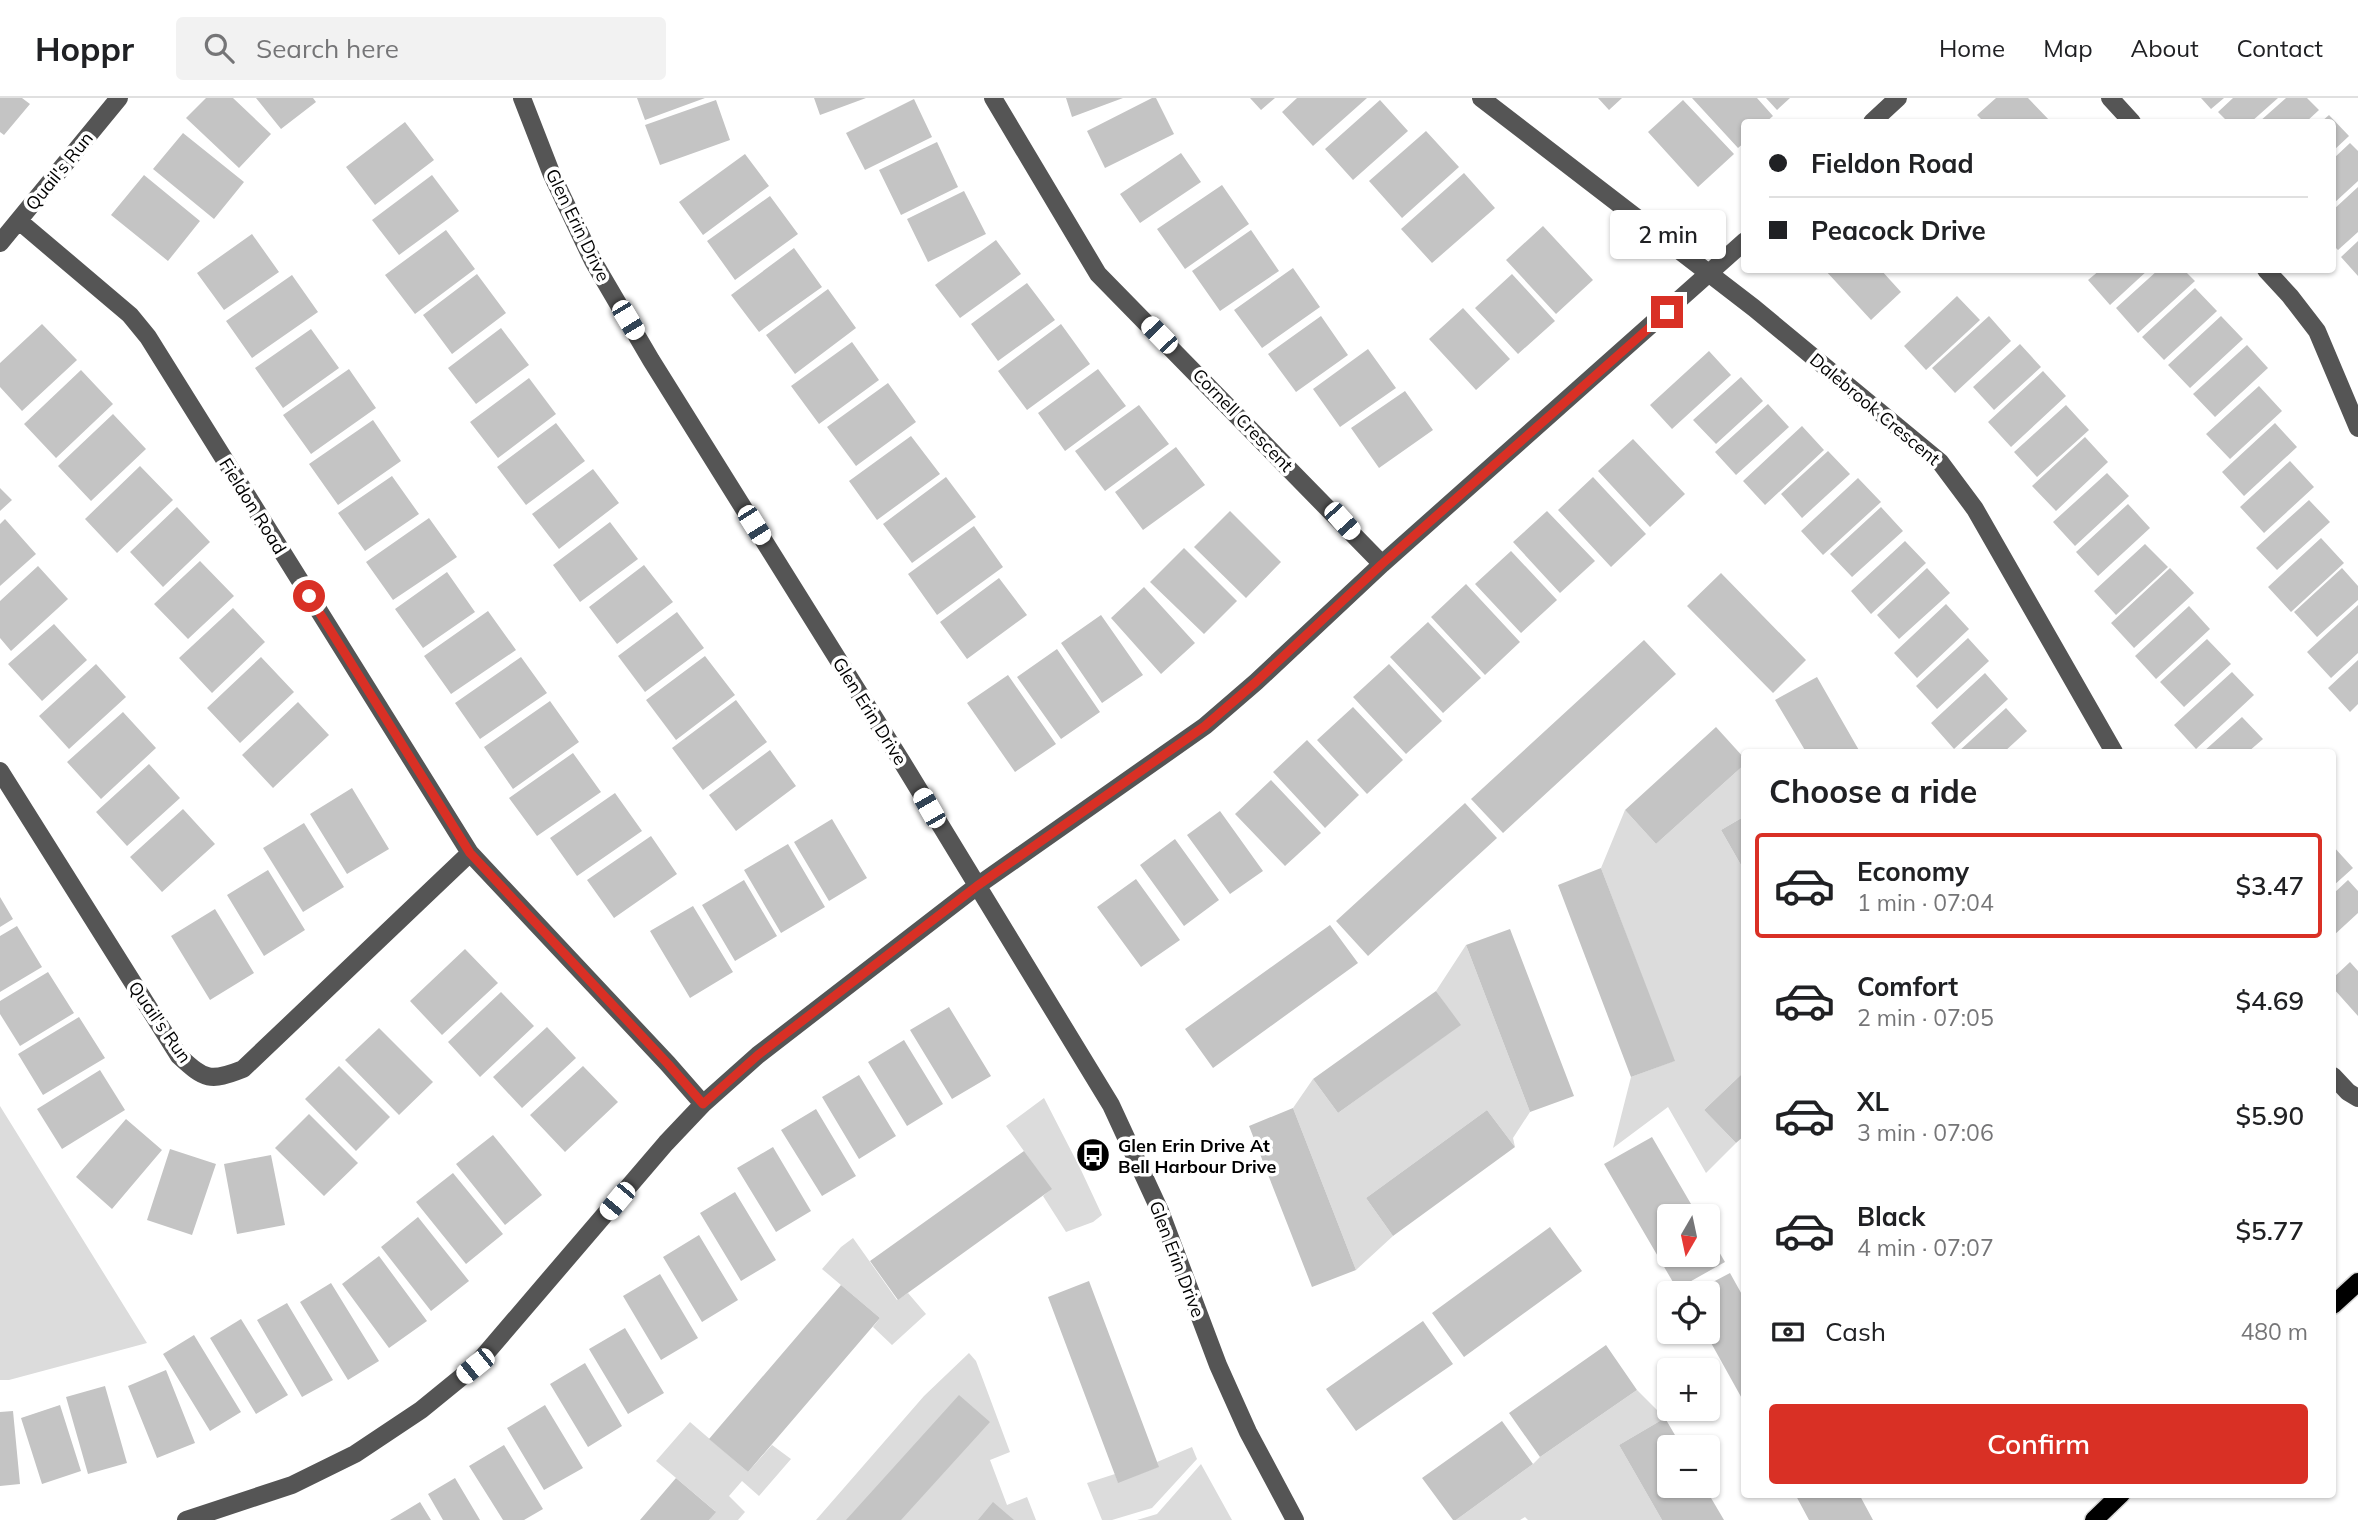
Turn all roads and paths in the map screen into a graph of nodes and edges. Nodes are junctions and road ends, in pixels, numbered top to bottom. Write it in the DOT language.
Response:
graph roads {
  1 [pos="119,98"];
  2 [pos="522,98"];
  3 [pos="993,98"];
  4 [pos="1481,98"];
  5 [pos="1898,98"];
  6 [pos="2110,98"];
  7 [pos="1875,119"];
  8 [pos="2129,119"];
  9 [pos="19,221"];
  10 [pos="0,243"];
  11 [pos="1741,245"];
  12 [pos="2269,273"];
  13 [pos="1710,274"];
  14 [pos="2358,428"];
  15 [pos="1382,564"];
  16 [pos="2111,749"];
  17 [pos="0,771"];
  18 [pos="470,853"];
  19 [pos="977,886"];
  20 [pos="2336,1079"];
  21 [pos="2358,1098"];
  22 [pos="703,1104"];
  23 [pos="2358,1282"];
  24 [pos="2336,1302"];
  25 [pos="2117,1498"];
  26 [pos="186,1520"];
  27 [pos="1295,1520"];
  28 [pos="2094,1520"];
  1 -- 9 [label="street, Quail's Run"];
  2 -- 19 [label="street, Glen Erin Drive"];
  3 -- 15 [label="street, Cornell Crescent"];
  4 -- 13 [label="street"];
  5 -- 7 [label="street"];
  6 -- 8 [label="street"];
  9 -- 10 [label="street, Quail's Run"];
  9 -- 18 [label="street, Fieldon Road"];
  11 -- 13 [label="street"];
  12 -- 14 [label="street"];
  13 -- 15 [label="street"];
  13 -- 16 [label="street, Dalebrook Crescent"];
  15 -- 19 [label="street"];
  17 -- 18 [label="street, Quail's Run"];
  18 -- 22 [label="street, Fieldon Road"];
  19 -- 22 [label="street"];
  19 -- 27 [label="street, Glen Erin Drive"];
  20 -- 21 [label="street"];
  22 -- 26 [label="street"];
  23 -- 24 [label="main road"];
  25 -- 28 [label="main road"];
}
